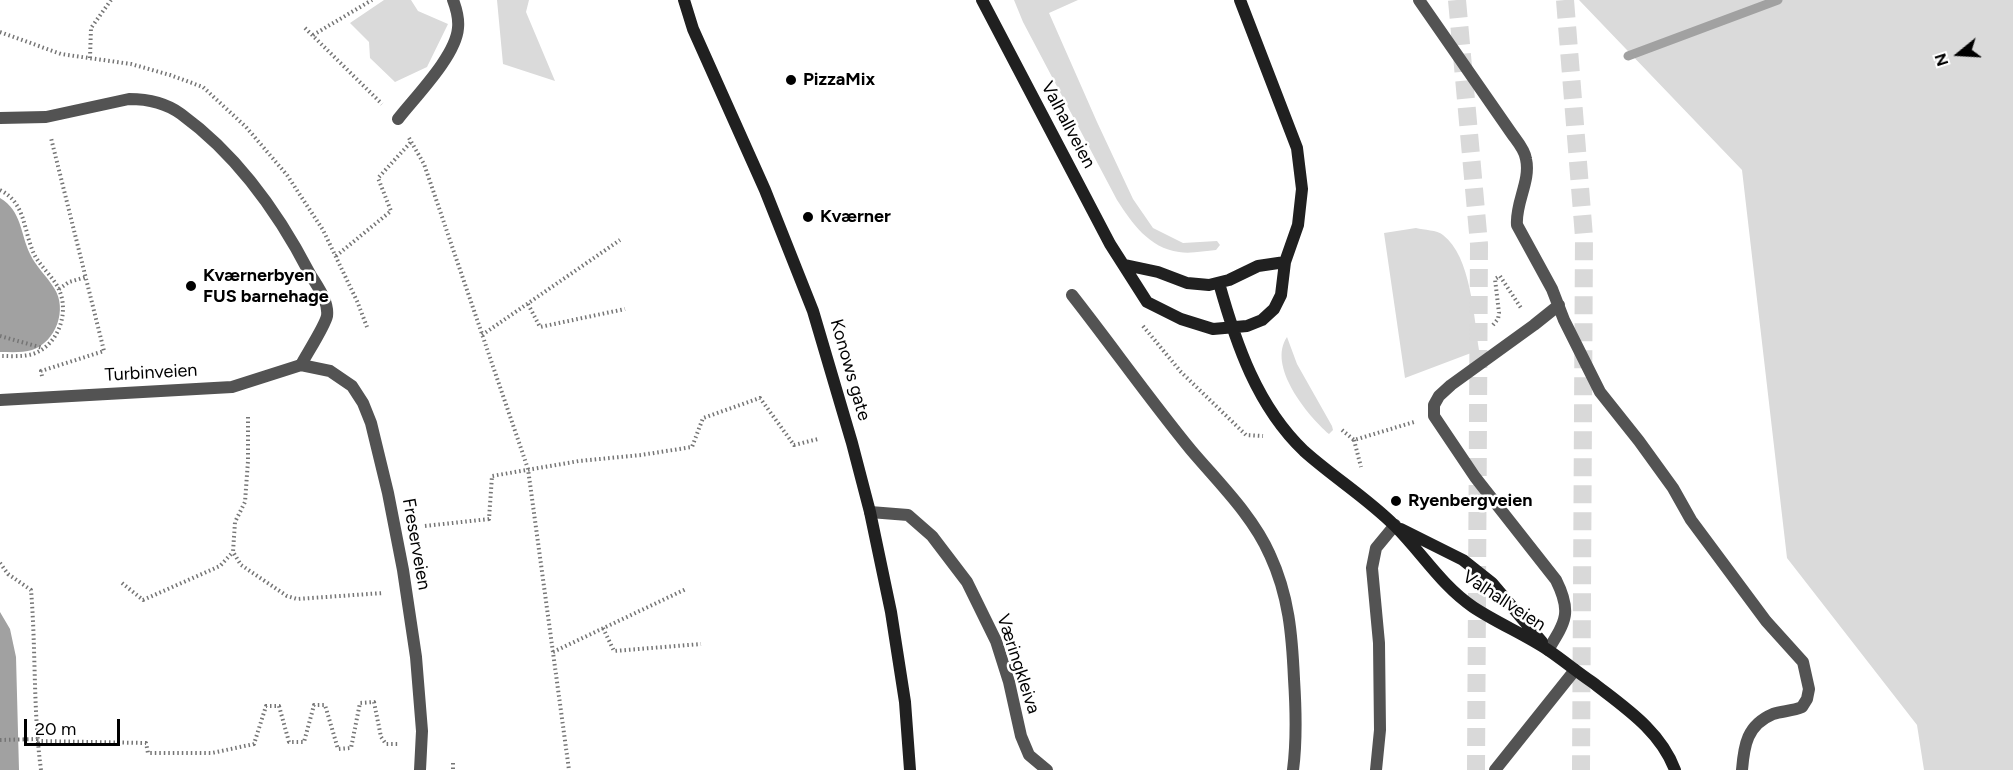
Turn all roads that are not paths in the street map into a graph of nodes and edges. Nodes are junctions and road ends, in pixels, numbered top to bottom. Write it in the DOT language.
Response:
graph roads {
  1 [pos="453,0"];
  2 [pos="684,0"];
  3 [pos="982,0"];
  4 [pos="1240,0"];
  5 [pos="1419,0"];
  6 [pos="0,118"];
  7 [pos="398,118"];
  8 [pos="1285,262"];
  9 [pos="1125,266"];
  10 [pos="1219,283"];
  11 [pos="1072,295"];
  12 [pos="1559,305"];
  13 [pos="1232,328"];
  14 [pos="301,365"];
  15 [pos="0,400"];
  16 [pos="870,512"];
  17 [pos="1395,525"];
  18 [pos="1548,650"];
  19 [pos="1575,670"];
  20 [pos="420,770"];
  21 [pos="910,770"];
  22 [pos="1047,770"];
  23 [pos="1293,770"];
  24 [pos="1376,770"];
  25 [pos="1495,770"];
  26 [pos="1675,770"];
  27 [pos="1742,770"];
  1 -- 7 [label="street"];
  2 -- 16 [label="main road, Konows gate"];
  3 -- 9 [label="main road, Valhallveien"];
  4 -- 8 [label="main road"];
  5 -- 12 [label="street"];
  6 -- 14 [label="street"];
  8 -- 10 [label="main road"];
  8 -- 13 [label="main road"];
  9 -- 10 [label="main road"];
  9 -- 13 [label="main road, Valhallveien"];
  10 -- 13 [label="main road, Valhallveien"];
  11 -- 23 [label="street"];
  12 -- 18 [label="street"];
  12 -- 27 [label="street"];
  13 -- 17 [label="main road, Valhallveien"];
  14 -- 15 [label="street, Turbinveien"];
  14 -- 20 [label="street, Freserveien"];
  16 -- 21 [label="main road, Konows gate"];
  16 -- 22 [label="street, Væringkleiva"];
  17 -- 18 [label="main road, Valhallveien"];
  17 -- 18 [label="main road, Valhallveien"];
  17 -- 24 [label="street"];
  18 -- 19 [label="main road, Valhallveien"];
  19 -- 25 [label="street"];
  19 -- 26 [label="main road, Valhallveien"];
}
